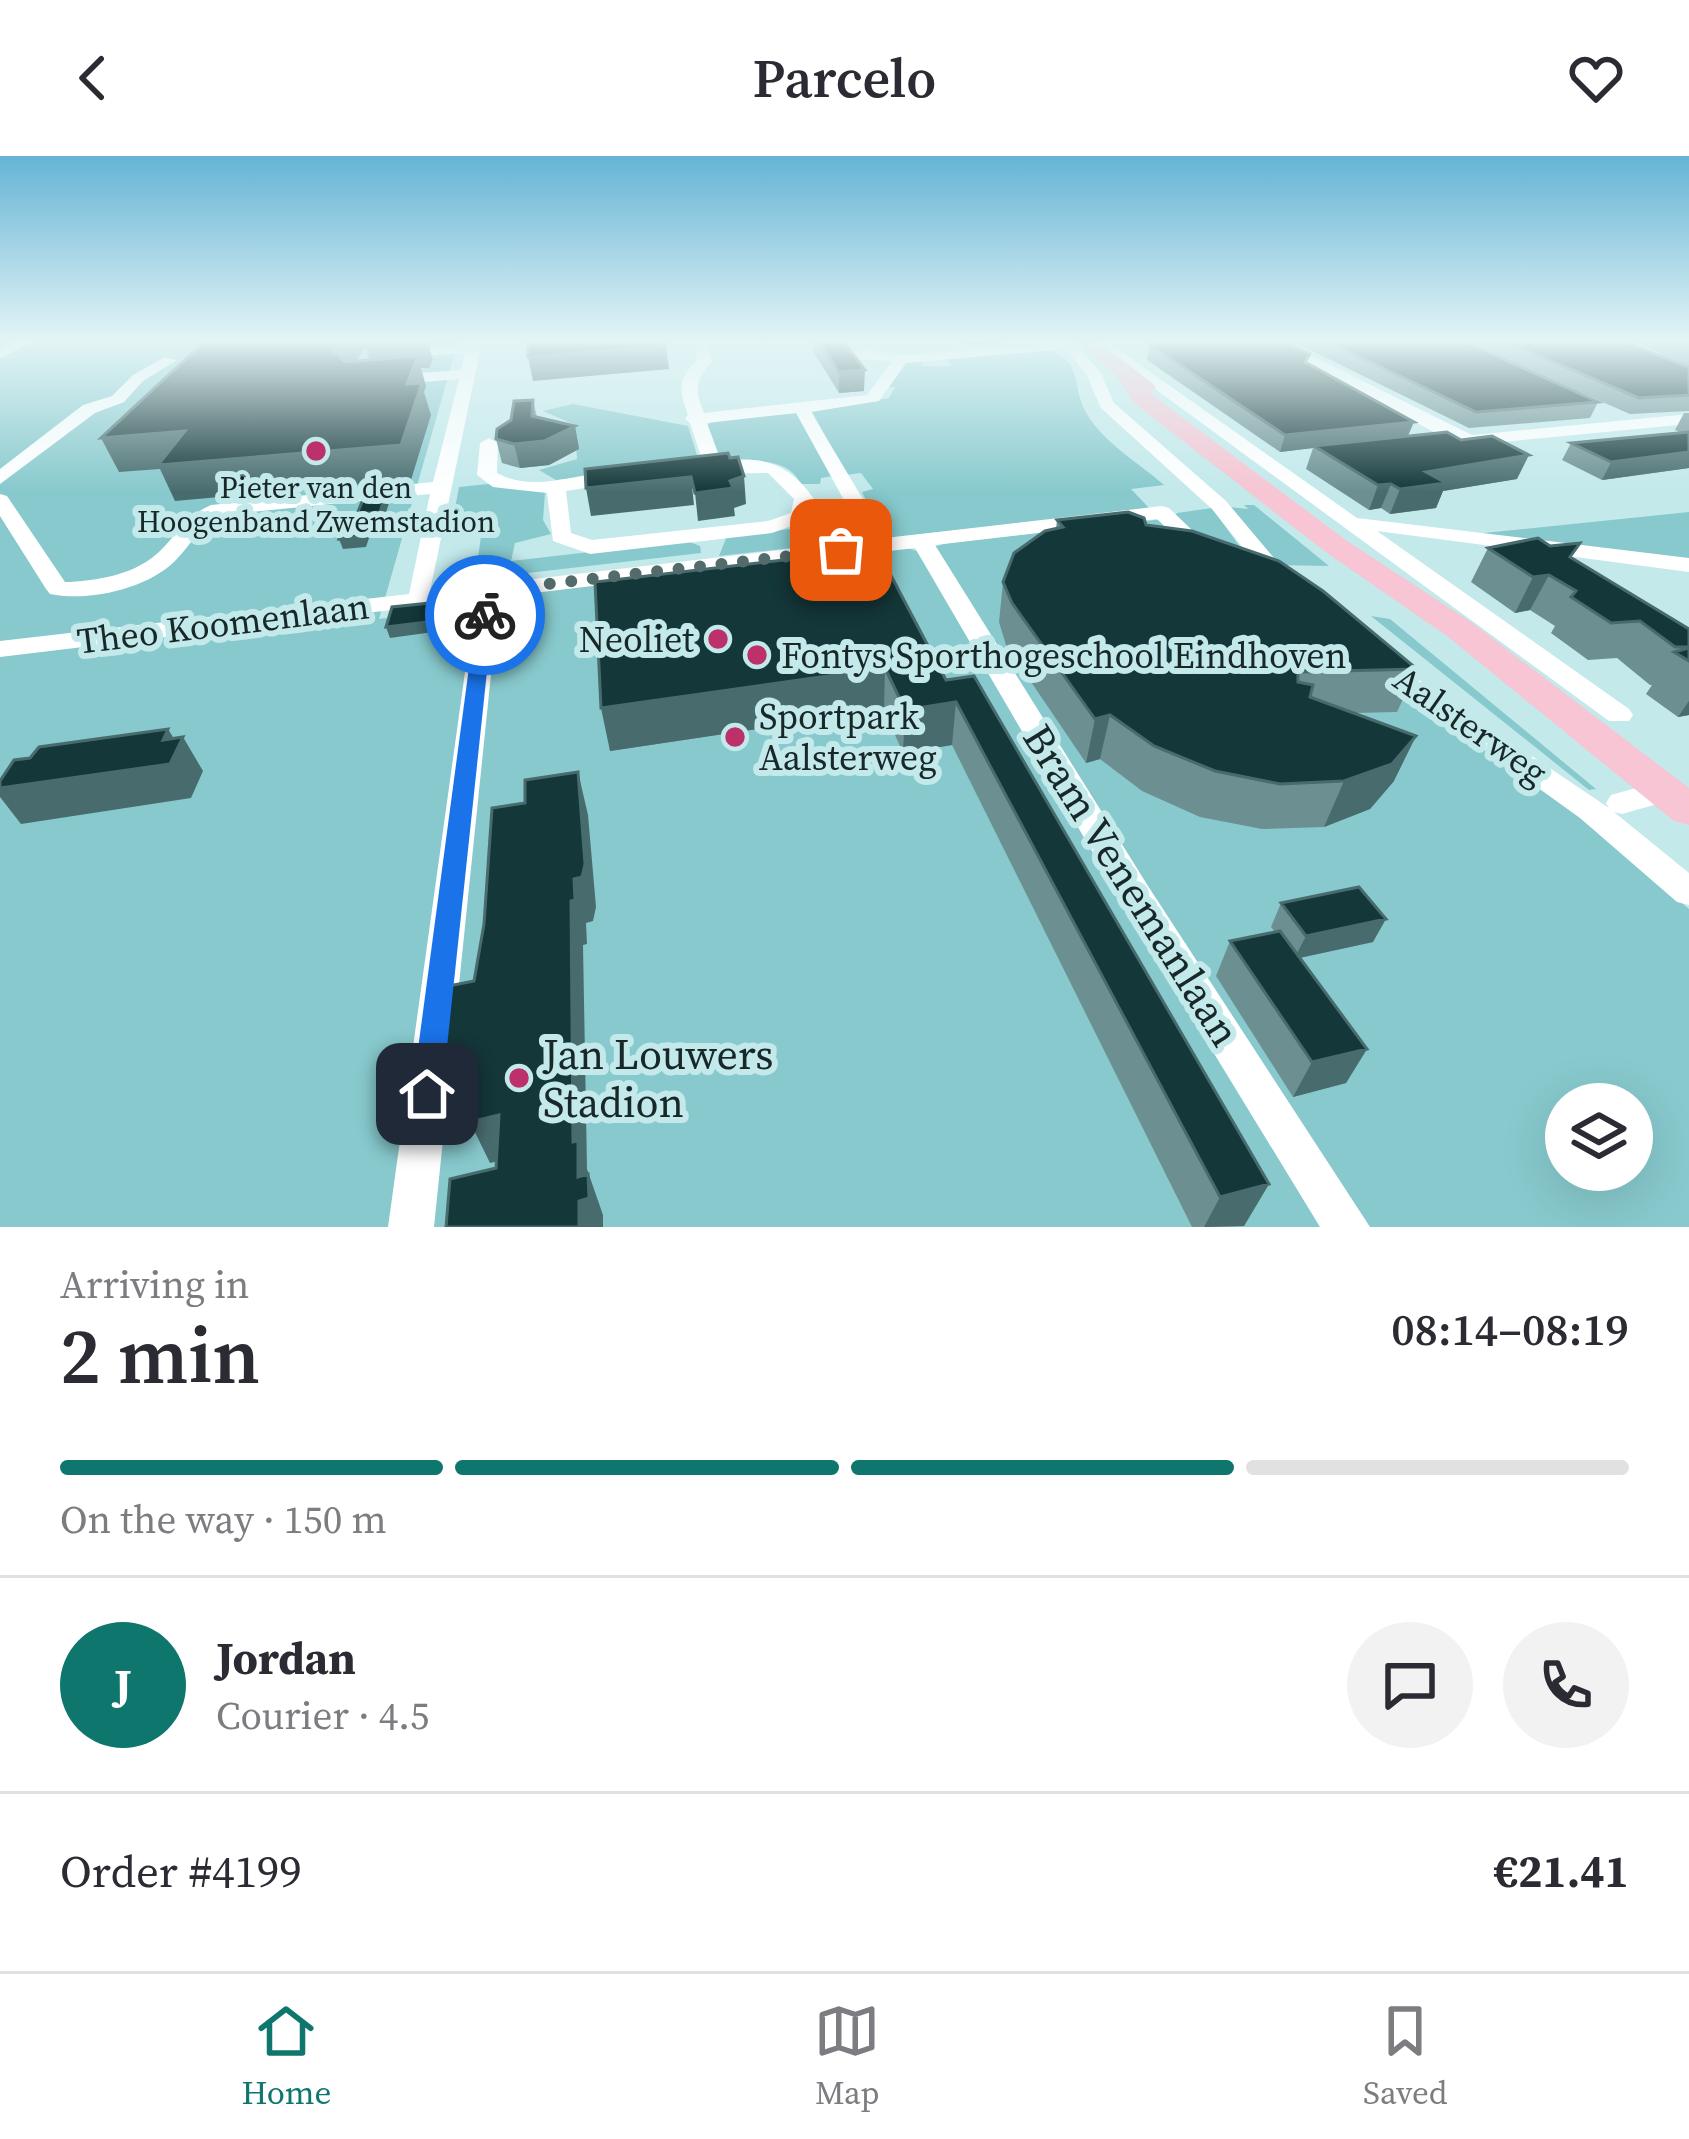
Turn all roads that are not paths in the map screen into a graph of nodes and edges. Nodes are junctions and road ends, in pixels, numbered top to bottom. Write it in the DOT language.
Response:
graph roads {
  1 [pos="125,392"];
  2 [pos="463,392"];
  3 [pos="687,392"];
  4 [pos="877,392"];
  5 [pos="1102,392"];
  6 [pos="1140,392"];
  7 [pos="1167,392"];
  8 [pos="1175,392"];
  9 [pos="1348,392"];
  10 [pos="1378,392"];
  11 [pos="1588,406"];
  12 [pos="801,408"];
  13 [pos="693,419"];
  14 [pos="1689,419"];
  15 [pos="1630,424"];
  16 [pos="1469,440"];
  17 [pos="489,443"];
  18 [pos="713,467"];
  19 [pos="691,469"];
  20 [pos="646,474"];
  21 [pos="0,478"];
  22 [pos="556,484"];
  23 [pos="441,487"];
  24 [pos="0,500"];
  25 [pos="1333,524"];
  26 [pos="708,535"];
  27 [pos="921,540"];
  28 [pos="878,545"];
  29 [pos="711,565"];
  30 [pos="1689,565"];
  31 [pos="1220,567"];
  32 [pos="488,591"];
  33 [pos="1297,595"];
  34 [pos="424,598"];
  35 [pos="1361,647"];
  36 [pos="0,649"];
  37 [pos="1619,716"];
  38 [pos="1677,801"];
  39 [pos="1622,803"];
  40 [pos="1689,892"];
  41 [pos="411,1227"];
  42 [pos="1347,1227"];
  1 -- 21 [label="street"];
  2 -- 23 [label="street"];
  3 -- 13 [label="street"];
  4 -- 12 [label="street"];
  5 -- 33 [label="street"];
  6 -- 25 [label="main road, Aalsterweg"];
  7 -- 25 [label="main road, Aalsterweg"];
  8 -- 25 [label="street, Aalsterweg"];
  9 -- 16 [label="street"];
  10 -- 16 [label="street"];
  11 -- 15 [label="street"];
  12 -- 13 [label="street"];
  12 -- 28 [label="street"];
  13 -- 18 [label="street"];
  14 -- 15 [label="street"];
  15 -- 16 [label="street"];
  17 -- 22 [label="street"];
  18 -- 19 [label="street"];
  18 -- 26 [label="street"];
  20 -- 22 [label="street"];
  22 -- 26 [label="street"];
  23 -- 24 [label="street"];
  23 -- 34 [label="street"];
  25 -- 30 [label="street, Aalsterweg"];
  25 -- 37 [label="street, Aalsterweg"];
  25 -- 38 [label="main road, Aalsterweg"];
  26 -- 29 [label="street"];
  27 -- 28 [label="street, Theo Koomenlaan"];
  27 -- 31 [label="street, Theo Koomenlaan"];
  27 -- 42 [label="street, Bram Venemanlaan"];
  28 -- 29 [label="street, Theo Koomenlaan"];
  29 -- 32 [label="street, Theo Koomenlaan"];
  32 -- 34 [label="street, Theo Koomenlaan"];
  32 -- 41 [label="street"];
  34 -- 36 [label="street, Theo Koomenlaan"];
  35 -- 40 [label="street, Aalsterweg"];
  38 -- 39 [label="street"];
}
